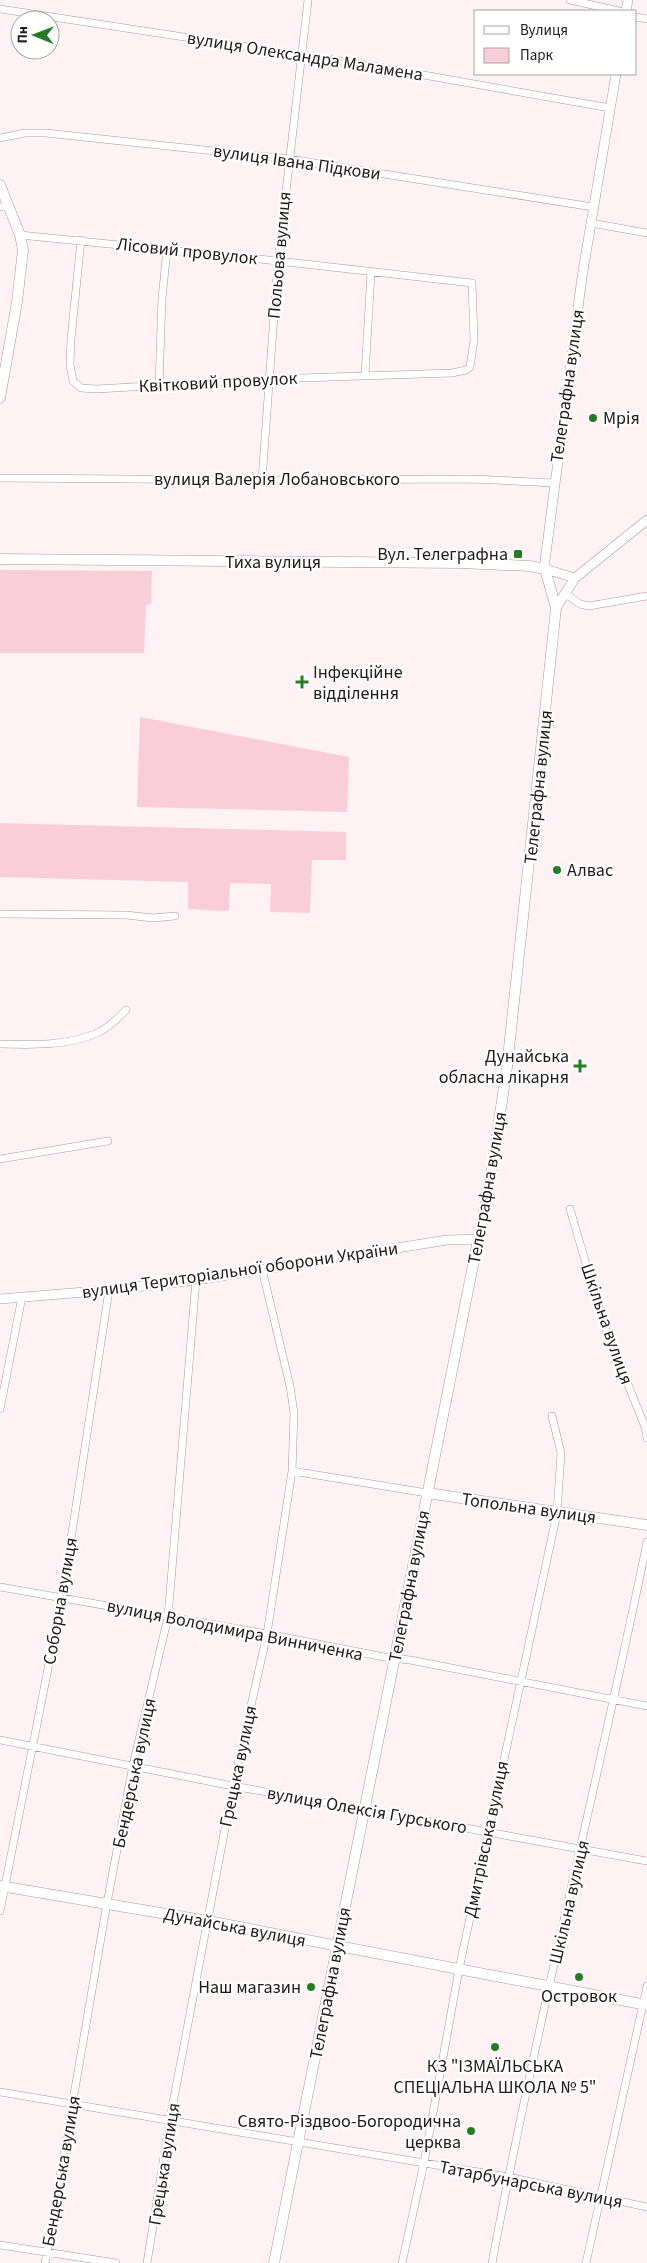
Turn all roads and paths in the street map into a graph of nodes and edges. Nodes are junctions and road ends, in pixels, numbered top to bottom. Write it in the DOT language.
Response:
graph roads {
  1 [pos="308,0"];
  2 [pos="570,0"];
  3 [pos="0,9"];
  4 [pos="615,10"];
  5 [pos="300,55"];
  6 [pos="616,75"];
  7 [pos="610,108"];
  8 [pos="0,138"];
  9 [pos="289,159"];
  10 [pos="0,184"];
  11 [pos="4,207"];
  12 [pos="593,208"];
  13 [pos="591,223"];
  14 [pos="647,233"];
  15 [pos="20,235"];
  16 [pos="81,240"];
  17 [pos="167,250"];
  18 [pos="278,261"];
  19 [pos="372,272"];
  20 [pos="472,283"];
  21 [pos="366,375"];
  22 [pos="270,379"];
  23 [pos="159,385"];
  24 [pos="0,398"];
  25 [pos="0,478"];
  26 [pos="262,480"];
  27 [pos="554,483"];
  28 [pos="647,520"];
  29 [pos="0,559"];
  30 [pos="545,569"];
  31 [pos="575,578"];
  32 [pos="564,593"];
  33 [pos="647,596"];
  34 [pos="556,608"];
  35 [pos="0,914"];
  36 [pos="175,916"];
  37 [pos="126,1010"];
  38 [pos="0,1044"];
  39 [pos="108,1141"];
  40 [pos="0,1159"];
  41 [pos="570,1209"];
  42 [pos="479,1239"];
  43 [pos="262,1269"];
  44 [pos="196,1280"];
  45 [pos="110,1290"];
  46 [pos="22,1297"];
  47 [pos="0,1299"];
  48 [pos="0,1409"];
  49 [pos="552,1416"];
  50 [pos="647,1438"];
  51 [pos="292,1471"];
  52 [pos="428,1493"];
  53 [pos="556,1513"];
  54 [pos="647,1525"];
  55 [pos="647,1542"];
  56 [pos="0,1588"];
  57 [pos="62,1598"];
  58 [pos="168,1617"];
  59 [pos="267,1634"];
  60 [pos="394,1658"];
  61 [pos="519,1680"];
  62 [pos="614,1701"];
  63 [pos="647,1706"];
  64 [pos="0,1740"];
  65 [pos="34,1745"];
  66 [pos="133,1765"];
  67 [pos="233,1786"];
  68 [pos="364,1809"];
  69 [pos="488,1832"];
  70 [pos="582,1848"];
  71 [pos="647,1861"];
  72 [pos="2,1886"];
  73 [pos="107,1903"];
  74 [pos="0,1911"];
  75 [pos="208,1921"];
  76 [pos="338,1946"];
  77 [pos="459,1969"];
  78 [pos="550,1986"];
  79 [pos="647,1986"];
  80 [pos="645,2004"];
  81 [pos="0,2092"];
  82 [pos="72,2104"];
  83 [pos="170,2119"];
  84 [pos="298,2142"];
  85 [pos="424,2163"];
  86 [pos="508,2177"];
  87 [pos="602,2196"];
  88 [pos="647,2207"];
  89 [pos="0,2244"];
  90 [pos="47,2253"];
  91 [pos="45,2263"];
  92 [pos="116,2263"];
  93 [pos="147,2263"];
  94 [pos="274,2263"];
  95 [pos="402,2263"];
  96 [pos="492,2263"];
  97 [pos="586,2263"];
  1 -- 5 [label="street, Польова вулиця"];
  2 -- 4 [label="street"];
  3 -- 5 [label="street, вулиця Олександра Маламена"];
  5 -- 7 [label="street, вулиця Олександра Маламена"];
  5 -- 9 [label="street, Польова вулиця"];
  6 -- 7 [label="street, Телеграфна вулиця"];
  7 -- 12 [label="street, Телеграфна вулиця"];
  8 -- 9 [label="street, вулиця Івана Підкови"];
  9 -- 12 [label="street, вулиця Івана Підкови"];
  9 -- 18 [label="street, Польова вулиця"];
  10 -- 11 [label="main road"];
  11 -- 15 [label="main road"];
  12 -- 13 [label="street, Телеграфна вулиця"];
  13 -- 14 [label="street"];
  13 -- 27 [label="street, Телеграфна вулиця"];
  15 -- 16 [label="street, Лісовий провулок"];
  15 -- 24 [label="main road"];
  16 -- 17 [label="street, Лісовий провулок"];
  16 -- 23 [label="street, Квітковий провулок"];
  17 -- 18 [label="street, Лісовий провулок"];
  17 -- 23 [label="street"];
  18 -- 19 [label="street, Лісовий провулок"];
  18 -- 22 [label="street, Польова вулиця"];
  19 -- 20 [label="street, Лісовий провулок"];
  19 -- 21 [label="street"];
  20 -- 21 [label="street, Квітковий провулок"];
  21 -- 22 [label="street, Квітковий провулок"];
  22 -- 23 [label="street, Квітковий провулок"];
  22 -- 26 [label="street, Польова вулиця"];
  25 -- 26 [label="street, вулиця Валерія Лобановського"];
  26 -- 27 [label="street, вулиця Валерія Лобановського"];
  27 -- 30 [label="street, Телеграфна вулиця"];
  28 -- 31 [label="street"];
  29 -- 30 [label="main road, Тиха вулиця"];
  30 -- 31 [label="street"];
  30 -- 34 [label="main road, Телеграфна вулиця"];
  31 -- 32 [label="street"];
  32 -- 33 [label="street"];
  32 -- 34 [label="street"];
  34 -- 42 [label="main road, Телеграфна вулиця"];
  35 -- 36 [label="street"];
  37 -- 38 [label="street"];
  39 -- 40 [label="street"];
  41 -- 50 [label="street, Шкільна вулиця"];
  42 -- 43 [label="street, вулиця Територіальної оборони України"];
  42 -- 52 [label="main road, Телеграфна вулиця"];
  43 -- 44 [label="street, вулиця Територіальної оборони України"];
  43 -- 51 [label="street, Грецька вулиця"];
  44 -- 45 [label="street, вулиця Територіальної оборони України"];
  44 -- 58 [label="street, Бендерська вулиця"];
  45 -- 46 [label="street, вулиця Територіальної оборони України"];
  45 -- 57 [label="street, Соборна вулиця"];
  46 -- 47 [label="street, вулиця Територіальної оборони України"];
  46 -- 48 [label="street"];
  49 -- 53 [label="street, Дмитрівська вулиця"];
  51 -- 52 [label="street, Топольна вулиця"];
  51 -- 59 [label="street, Грецька вулиця"];
  52 -- 53 [label="main road, Топольна вулиця"];
  52 -- 60 [label="main road, Телеграфна вулиця"];
  53 -- 54 [label="main road, Топольна вулиця"];
  53 -- 61 [label="street, Дмитрівська вулиця"];
  55 -- 62 [label="street, Шкільна вулиця"];
  56 -- 57 [label="street, вулиця Володимира Винниченка"];
  57 -- 58 [label="street, вулиця Володимира Винниченка"];
  57 -- 65 [label="street, Соборна вулиця"];
  58 -- 59 [label="street, вулиця Володимира Винниченка"];
  58 -- 66 [label="street, Бендерська вулиця"];
  59 -- 60 [label="street, вулиця Володимира Винниченка"];
  59 -- 67 [label="street, Грецька вулиця"];
  60 -- 61 [label="street, вулиця Володимира Винниченка"];
  60 -- 68 [label="main road, Телеграфна вулиця"];
  61 -- 62 [label="street, вулиця Володимира Винниченка"];
  61 -- 69 [label="street, Дмитрівська вулиця"];
  62 -- 63 [label="street, вулиця Володимира Винниченка"];
  62 -- 70 [label="street, Шкільна вулиця"];
  64 -- 65 [label="street, вулиця Олексія Гурського"];
  65 -- 66 [label="street, вулиця Олексія Гурського"];
  65 -- 72 [label="street, Соборна вулиця"];
  66 -- 67 [label="street, вулиця Олексія Гурського"];
  66 -- 73 [label="street, Бендерська вулиця"];
  67 -- 68 [label="street, вулиця Олексія Гурського"];
  67 -- 75 [label="street, Грецька вулиця"];
  68 -- 69 [label="street, вулиця Олексія Гурського"];
  68 -- 76 [label="main road, Телеграфна вулиця"];
  69 -- 70 [label="street, вулиця Олексія Гурського"];
  69 -- 77 [label="street, Дмитрівська вулиця"];
  70 -- 71 [label="street, вулиця Олексія Гурського"];
  70 -- 78 [label="street, Шкільна вулиця"];
  72 -- 73 [label="main road, Дунайська вулиця"];
  72 -- 74 [label="street, Соборна вулиця"];
  73 -- 75 [label="main road, Дунайська вулиця"];
  73 -- 82 [label="street, Бендерська вулиця"];
  75 -- 76 [label="main road, Дунайська вулиця"];
  75 -- 83 [label="street, Грецька вулиця"];
  76 -- 77 [label="main road, Дунайська вулиця"];
  76 -- 84 [label="main road, Телеграфна вулиця"];
  77 -- 78 [label="main road, Дунайська вулиця"];
  77 -- 85 [label="street, Дмитрівська вулиця"];
  78 -- 80 [label="main road, Дунайська вулиця"];
  78 -- 86 [label="street, Шкільна вулиця"];
  79 -- 80 [label="street"];
  80 -- 87 [label="street"];
  81 -- 82 [label="street, Татарбунарська вулиця"];
  82 -- 83 [label="street, Татарбунарська вулиця"];
  82 -- 90 [label="street, Бендерська вулиця"];
  83 -- 84 [label="street, Татарбунарська вулиця"];
  83 -- 93 [label="street, Грецька вулиця"];
  84 -- 85 [label="street, Татарбунарська вулиця"];
  84 -- 94 [label="main road, Телеграфна вулиця"];
  85 -- 86 [label="street, Татарбунарська вулиця"];
  85 -- 95 [label="street, Дмитрівська вулиця"];
  86 -- 87 [label="street, Татарбунарська вулиця"];
  86 -- 96 [label="street, Шкільна вулиця"];
  87 -- 88 [label="street, Татарбунарська вулиця"];
  87 -- 97 [label="street"];
  89 -- 90 [label="street"];
  90 -- 91 [label="street, Бендерська вулиця"];
  90 -- 92 [label="street"];
}
